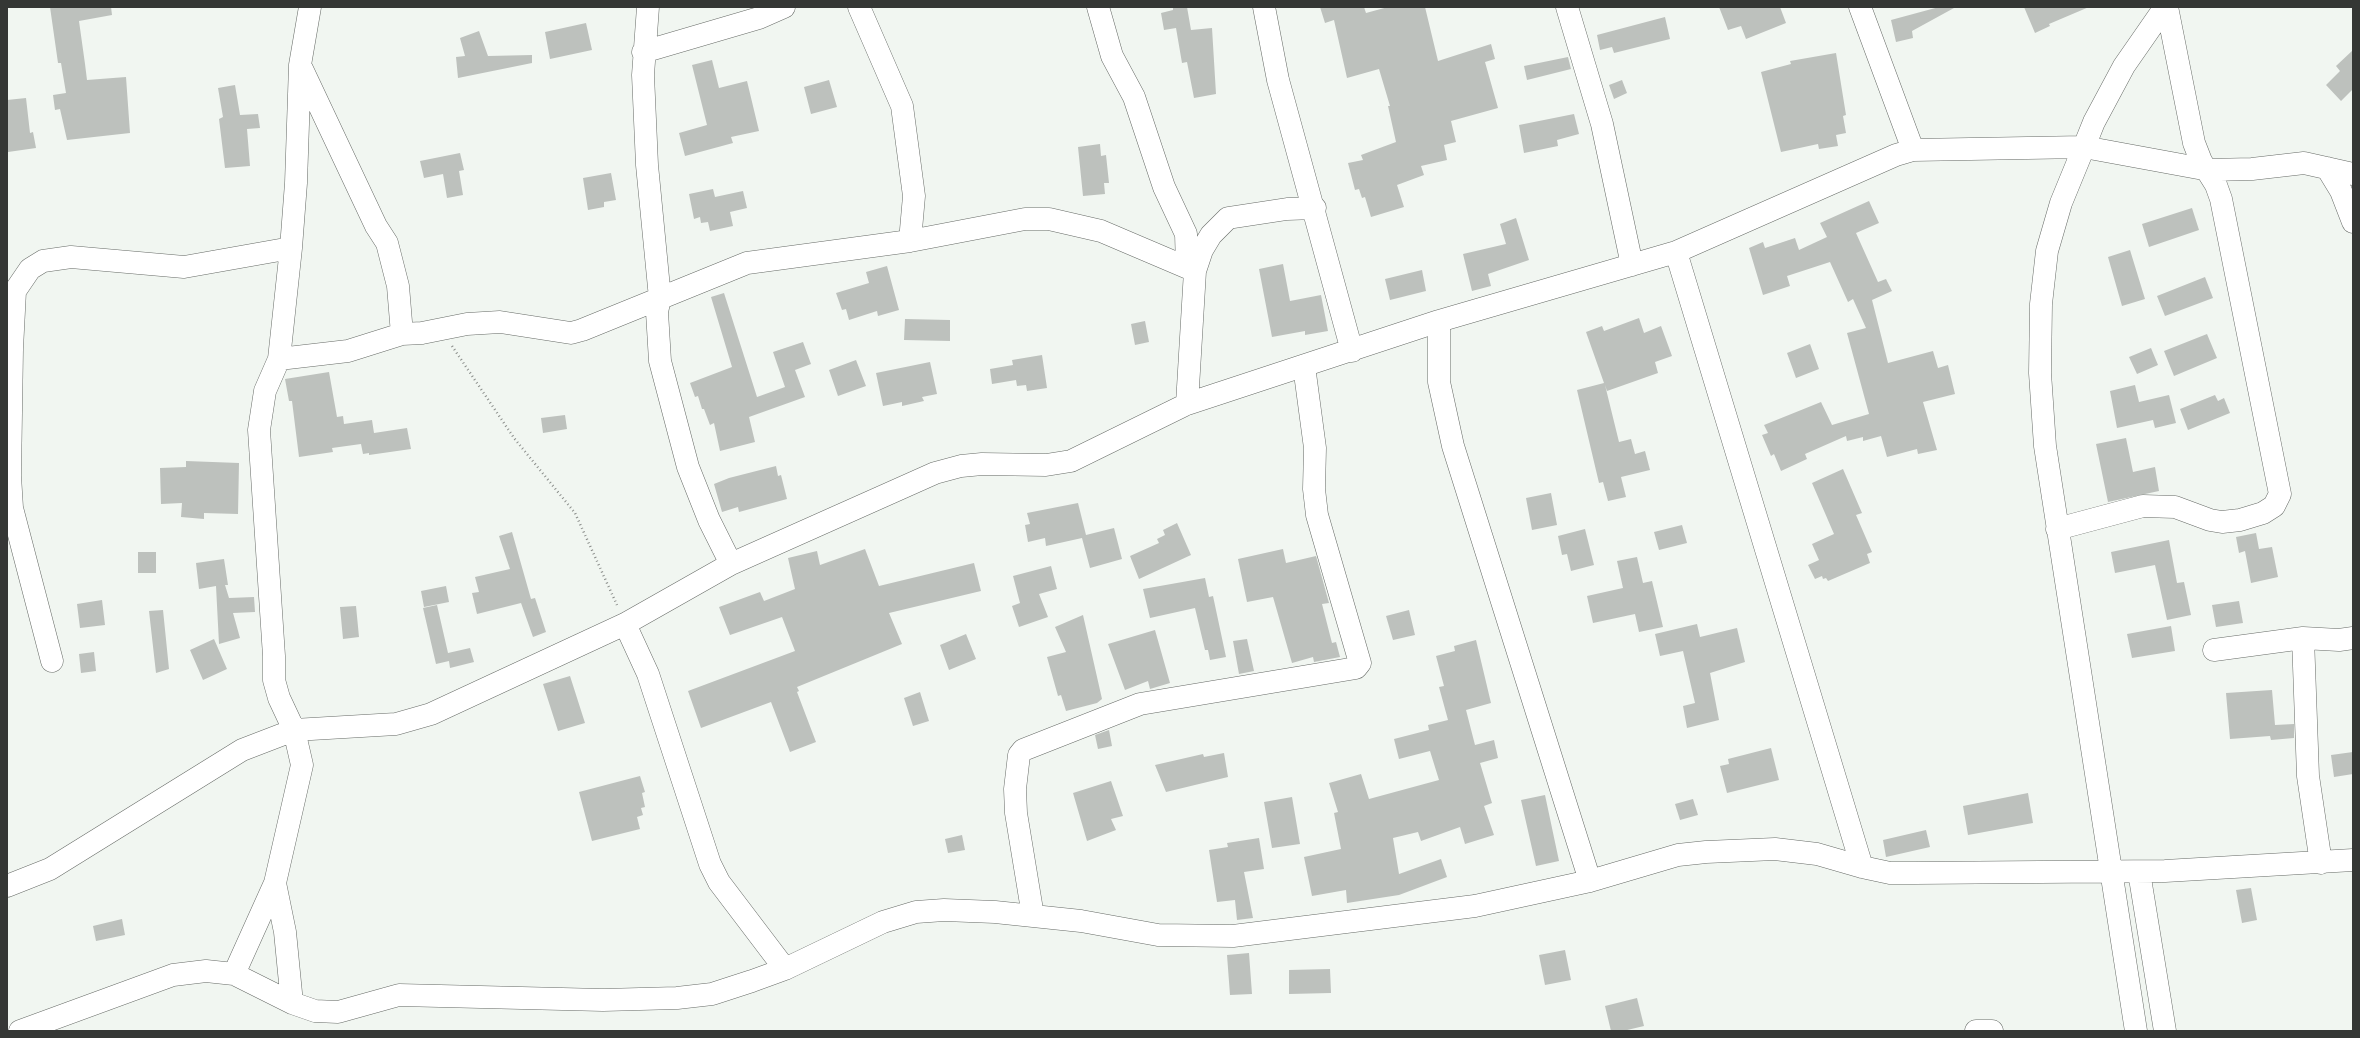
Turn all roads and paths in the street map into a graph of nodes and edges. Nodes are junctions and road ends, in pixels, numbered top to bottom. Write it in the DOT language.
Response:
graph roads {
  1 [pos="310,7"];
  2 [pos="648,7"];
  3 [pos="784,7"];
  4 [pos="859,7"];
  5 [pos="1098,7"];
  6 [pos="1264,7"];
  7 [pos="1567,7"];
  8 [pos="1860,7"];
  9 [pos="2166,7"];
  10 [pos="643,52"];
  11 [pos="300,66"];
  12 [pos="2084,147"];
  13 [pos="1913,150"];
  14 [pos="2327,168"];
  15 [pos="2209,170"];
  16 [pos="2353,174"];
  17 [pos="1315,208"];
  18 [pos="2353,222"];
  19 [pos="910,241"];
  20 [pos="292,248"];
  21 [pos="1676,252"];
  22 [pos="1632,265"];
  23 [pos="1191,269"];
  24 [pos="660,298"];
  25 [pos="1439,321"];
  26 [pos="439,329"];
  27 [pos="402,334"];
  28 [pos="1352,351"];
  29 [pos="279,359"];
  30 [pos="1304,366"];
  31 [pos="1187,404"];
  32 [pos="10,508"];
  33 [pos="2057,529"];
  34 [pos="731,564"];
  35 [pos="625,624"];
  36 [pos="2303,638"];
  37 [pos="2353,638"];
  38 [pos="2214,650"];
  39 [pos="52,661"];
  40 [pos="294,730"];
  41 [pos="2353,860"];
  42 [pos="2321,863"];
  43 [pos="1862,867"];
  44 [pos="2112,872"];
  45 [pos="2139,872"];
  46 [pos="1590,881"];
  47 [pos="275,883"];
  48 [pos="7,886"];
  49 [pos="1033,916"];
  50 [pos="785,969"];
  51 [pos="234,974"];
  52 [pos="292,1003"];
  53 [pos="20,1031"];
  54 [pos="1976,1031"];
  55 [pos="1992,1031"];
  56 [pos="2136,1031"];
  57 [pos="2165,1031"];
  1 -- 11 [label="street"];
  2 -- 10 [label="street"];
  3 -- 10 [label="street"];
  4 -- 19 [label="street"];
  5 -- 23 [label="street"];
  6 -- 17 [label="street"];
  7 -- 22 [label="street"];
  8 -- 13 [label="street"];
  9 -- 12 [label="street"];
  9 -- 15 [label="street"];
  10 -- 24 [label="street"];
  11 -- 20 [label="street"];
  11 -- 27 [label="street"];
  12 -- 13 [label="street"];
  12 -- 15 [label="street"];
  12 -- 33 [label="street"];
  13 -- 21 [label="street"];
  14 -- 15 [label="street"];
  14 -- 16 [label="street"];
  14 -- 18 [label="street"];
  15 -- 33 [label="street"];
  17 -- 23 [label="street"];
  17 -- 28 [label="street"];
  19 -- 23 [label="street"];
  19 -- 24 [label="street"];
  20 -- 29 [label="street"];
  20 -- 32 [label="street"];
  21 -- 22 [label="street"];
  21 -- 43 [label="street"];
  22 -- 25 [label="street"];
  23 -- 31 [label="street"];
  24 -- 26 [label="street"];
  24 -- 34 [label="street"];
  25 -- 28 [label="street"];
  25 -- 46 [label="street"];
  26 -- 27 [label="street"];
  26 -- 35 [label="path"];
  27 -- 29 [label="street"];
  28 -- 30 [label="street"];
  29 -- 40 [label="street"];
  30 -- 31 [label="street"];
  30 -- 49 [label="street"];
  31 -- 34 [label="street"];
  32 -- 39 [label="street"];
  33 -- 44 [label="street"];
  34 -- 35 [label="street"];
  35 -- 40 [label="street"];
  35 -- 50 [label="street"];
  36 -- 37 [label="street"];
  36 -- 38 [label="street"];
  36 -- 42 [label="street"];
  40 -- 47 [label="street"];
  40 -- 48 [label="street"];
  41 -- 42 [label="street"];
  42 -- 45 [label="street"];
  43 -- 44 [label="street"];
  43 -- 46 [label="street"];
  44 -- 45 [label="street"];
  44 -- 56 [label="street"];
  45 -- 57 [label="street"];
  46 -- 49 [label="street"];
  47 -- 51 [label="street"];
  47 -- 52 [label="street"];
  49 -- 50 [label="street"];
  50 -- 52 [label="street"];
  51 -- 52 [label="street"];
  51 -- 53 [label="street"];
  54 -- 55 [label="street"];
}
